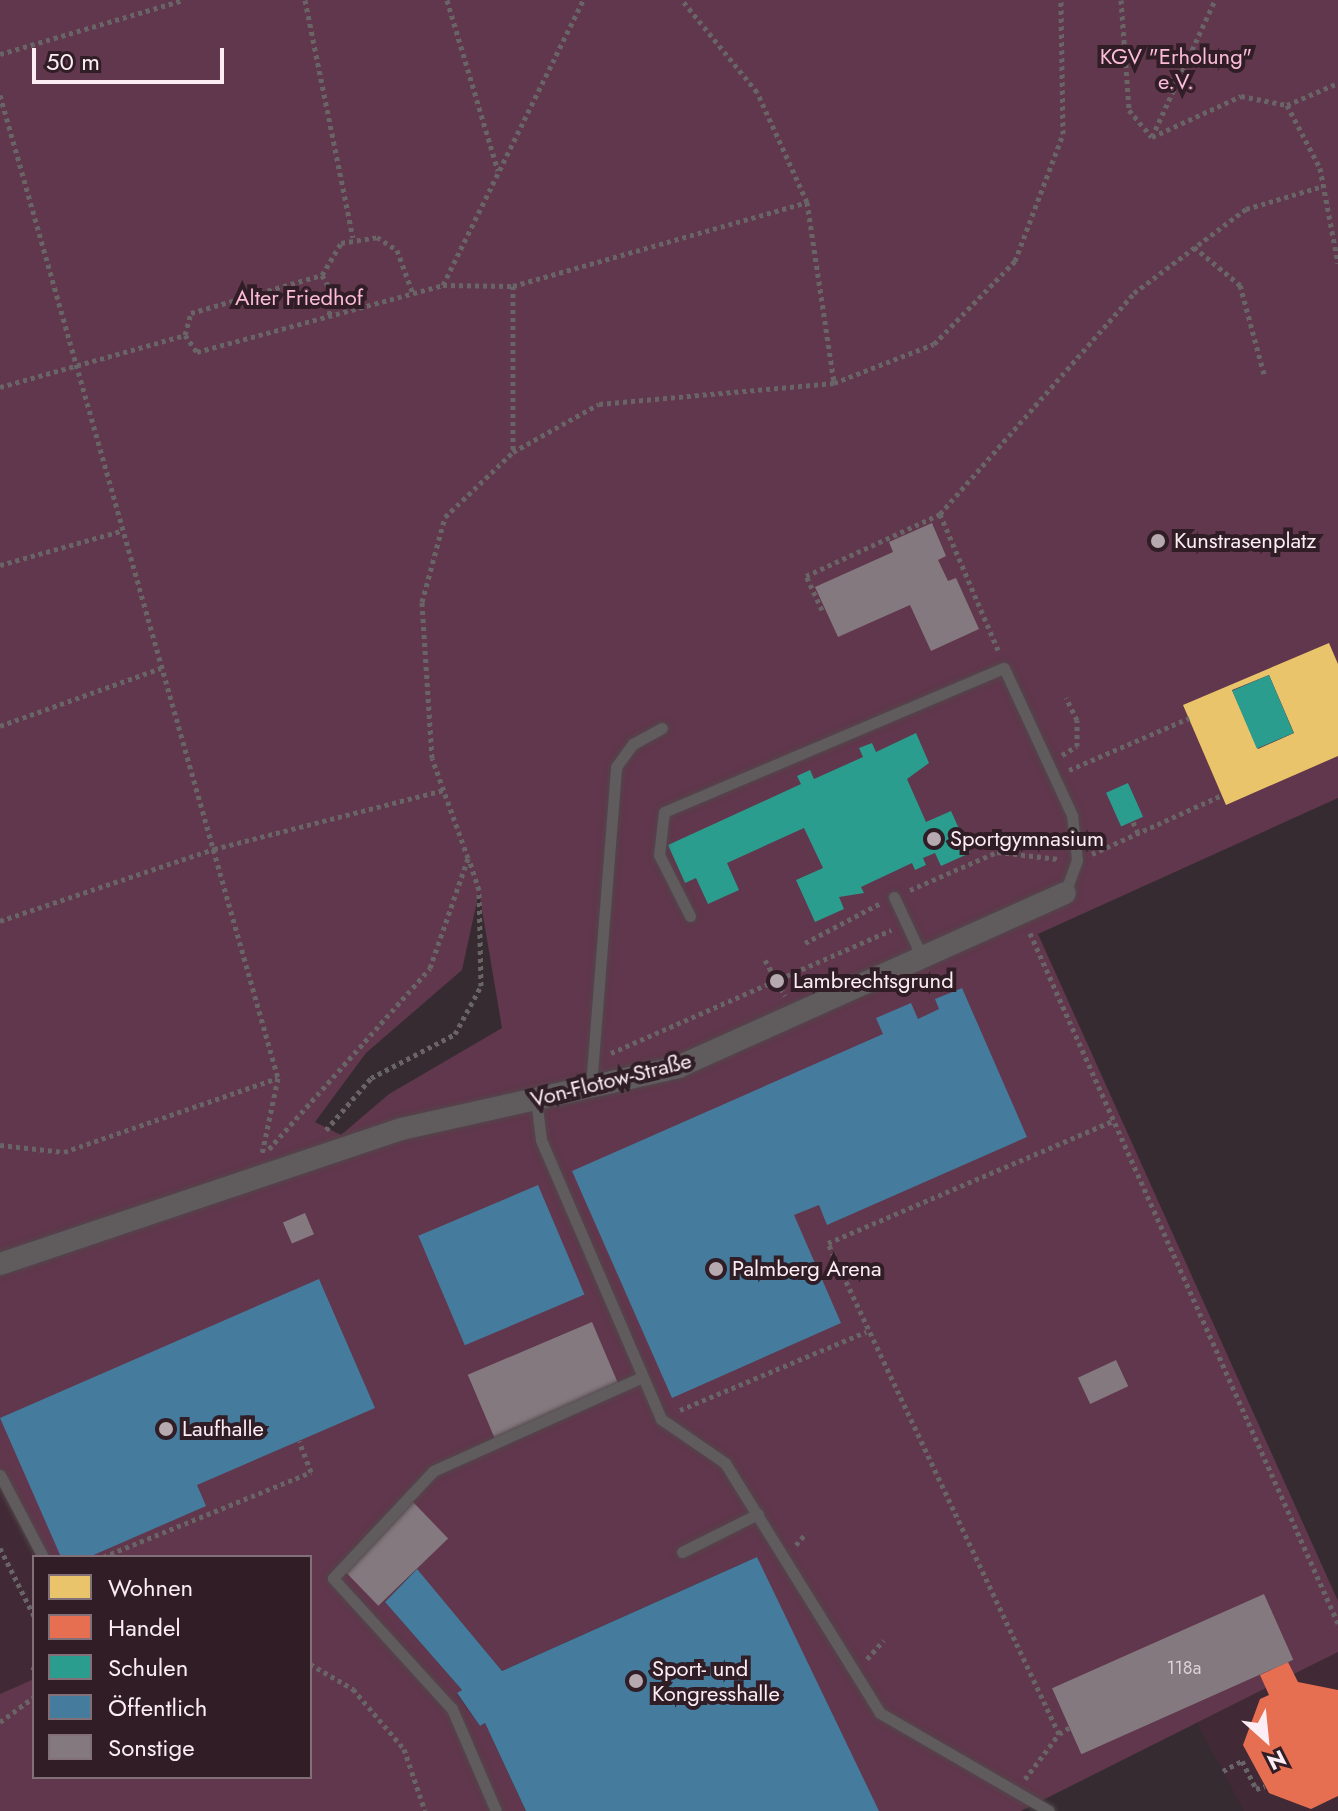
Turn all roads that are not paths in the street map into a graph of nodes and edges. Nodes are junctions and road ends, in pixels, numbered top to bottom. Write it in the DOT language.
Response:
graph roads {
  1 [pos="662,728"];
  2 [pos="1065,893"];
  3 [pos="894,897"];
  4 [pos="690,916"];
  5 [pos="922,957"];
  6 [pos="591,1086"];
  7 [pos="536,1099"];
  8 [pos="0,1264"];
  9 [pos="642,1377"];
  10 [pos="0,1475"];
  11 [pos="758,1514"];
  12 [pos="682,1552"];
  13 [pos="42,1555"];
  14 [pos="496,1811"];
  15 [pos="1049,1811"];
  1 -- 6 [label="lane"];
  2 -- 4 [label="lane, Von-Flotow-Straße"];
  2 -- 5 [label="street, Von-Flotow-Straße"];
  3 -- 5 [label="lane"];
  5 -- 6 [label="street, Von-Flotow-Straße"];
  6 -- 7 [label="street, Von-Flotow-Straße"];
  7 -- 8 [label="street, Von-Flotow-Straße"];
  7 -- 9 [label="lane"];
  9 -- 11 [label="lane"];
  9 -- 14 [label="lane"];
  10 -- 13 [label="lane"];
  11 -- 12 [label="lane"];
  11 -- 15 [label="lane"];
}
